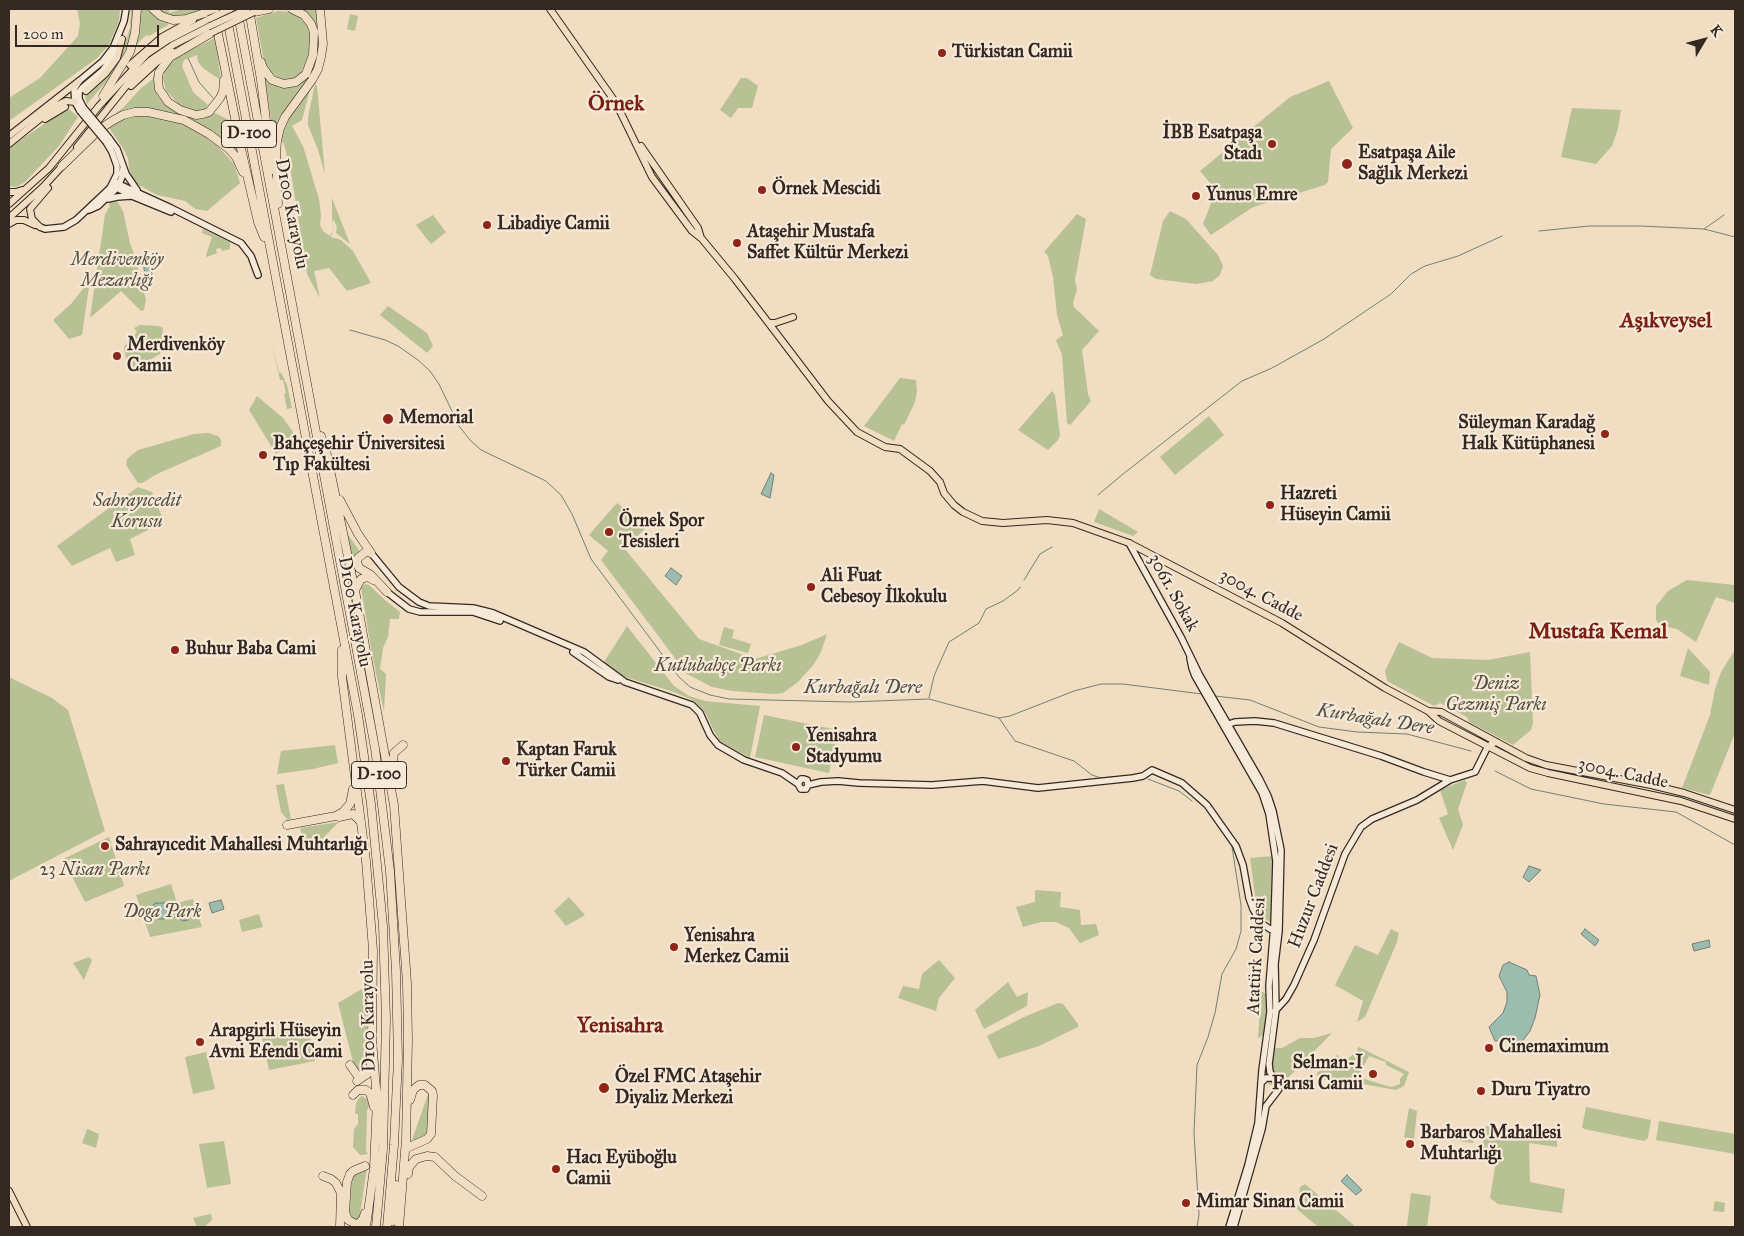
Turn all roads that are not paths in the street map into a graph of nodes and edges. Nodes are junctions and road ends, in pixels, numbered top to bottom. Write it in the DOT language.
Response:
graph roads {
  1 [pos="126,9"];
  2 [pos="137,9"];
  3 [pos="153,9"];
  4 [pos="225,9"];
  5 [pos="230,9"];
  6 [pos="237,9"];
  7 [pos="270,9"];
  8 [pos="292,9"];
  9 [pos="320,9"];
  10 [pos="550,9"];
  11 [pos="253,10"];
  12 [pos="211,18"];
  13 [pos="186,21"];
  14 [pos="122,38"];
  15 [pos="221,49"];
  16 [pos="256,50"];
  17 [pos="79,81"];
  18 [pos="86,90"];
  19 [pos="103,96"];
  20 [pos="75,102"];
  21 [pos="65,107"];
  22 [pos="81,109"];
  23 [pos="82,127"];
  24 [pos="10,140"];
  25 [pos="107,140"];
  26 [pos="62,166"];
  27 [pos="124,166"];
  28 [pos="34,182"];
  29 [pos="117,185"];
  30 [pos="250,186"];
  31 [pos="9,192"];
  32 [pos="132,196"];
  33 [pos="145,196"];
  34 [pos="106,200"];
  35 [pos="9,204"];
  36 [pos="87,211"];
  37 [pos="9,218"];
  38 [pos="199,223"];
  39 [pos="9,224"];
  40 [pos="40,227"];
  41 [pos="279,231"];
  42 [pos="272,260"];
  43 [pos="258,275"];
  44 [pos="793,316"];
  45 [pos="769,322"];
  46 [pos="312,411"];
  47 [pos="335,492"];
  48 [pos="1129,543"];
  49 [pos="371,553"];
  50 [pos="355,590"];
  51 [pos="387,592"];
  52 [pos="342,630"];
  53 [pos="625,682"];
  54 [pos="1209,695"];
  55 [pos="1428,711"];
  56 [pos="1226,726"];
  57 [pos="384,742"];
  58 [pos="1496,742"];
  59 [pos="1488,746"];
  60 [pos="385,752"];
  61 [pos="392,761"];
  62 [pos="355,777"];
  63 [pos="1450,780"];
  64 [pos="392,790"];
  65 [pos="1734,811"];
  66 [pos="332,818"];
  67 [pos="361,822"];
  68 [pos="288,826"];
  69 [pos="1276,930"];
  70 [pos="1273,1011"];
  71 [pos="372,1040"];
  72 [pos="350,1065"];
  73 [pos="366,1075"];
  74 [pos="1274,1078"];
  75 [pos="357,1081"];
  76 [pos="1261,1084"];
  77 [pos="1276,1093"];
  78 [pos="353,1095"];
  79 [pos="402,1145"];
  80 [pos="379,1150"];
  81 [pos="399,1161"];
  82 [pos="374,1167"];
  83 [pos="323,1176"];
  84 [pos="371,1189"];
  85 [pos="9,1191"];
  86 [pos="482,1196"];
  87 [pos="402,1203"];
  88 [pos="27,1227"];
  89 [pos="340,1227"];
  90 [pos="366,1227"];
  91 [pos="376,1227"];
  92 [pos="387,1227"];
  93 [pos="392,1227"];
  94 [pos="398,1227"];
  95 [pos="1228,1227"];
  96 [pos="1234,1227"];
  1 -- 14 [label="main road"];
  1 -- 17 [label="main road"];
  2 -- 19 [label="highway"];
  3 -- 13 [label="highway"];
  4 -- 42 [label="highway, D100 Karayolu / D-100"];
  5 -- 12 [label="main road, bridge"];
  6 -- 41 [label="highway, D100 Karayolu / D-100"];
  7 -- 11 [label="highway"];
  8 -- 16 [label="highway"];
  9 -- 41 [label="highway"];
  10 -- 45 [label="main road, 3004. Cadde"];
  11 -- 12 [label="main road, bridge"];
  11 -- 16 [label="highway"];
  12 -- 13 [label="highway"];
  12 -- 15 [label="highway"];
  12 -- 15 [label="highway"];
  12 -- 23 [label="main road"];
  12 -- 26 [label="main road"];
  13 -- 19 [label="main road"];
  14 -- 18 [label="main road"];
  14 -- 22 [label="main road"];
  15 -- 30 [label="highway"];
  16 -- 41 [label="highway"];
  17 -- 20 [label="main road"];
  17 -- 24 [label="main road"];
  19 -- 23 [label="main road"];
  20 -- 22 [label="main road"];
  20 -- 24 [label="main road"];
  21 -- 24 [label="main road"];
  22 -- 25 [label="main road, bridge"];
  23 -- 28 [label="main road"];
  25 -- 27 [label="main road"];
  25 -- 29 [label="main road"];
  26 -- 30 [label="highway"];
  26 -- 37 [label="main road"];
  26 -- 40 [label="main road"];
  27 -- 29 [label="main road"];
  27 -- 33 [label="main road"];
  28 -- 31 [label="main road"];
  28 -- 35 [label="main road"];
  29 -- 32 [label="main road"];
  29 -- 33 [label="main road"];
  29 -- 34 [label="main road"];
  29 -- 36 [label="main road"];
  30 -- 42 [label="highway"];
  32 -- 34 [label="main road"];
  32 -- 38 [label="main road"];
  33 -- 38 [label="main road"];
  34 -- 36 [label="main road"];
  36 -- 40 [label="main road"];
  38 -- 43 [label="main road"];
  39 -- 40 [label="main road"];
  41 -- 46 [label="highway, D100 Karayolu / D-100"];
  42 -- 52 [label="highway, D100 Karayolu / D-100"];
  44 -- 45 [label="main road"];
  45 -- 48 [label="main road, 3004. Cadde"];
  46 -- 47 [label="highway"];
  46 -- 79 [label="highway, D100 Karayolu / D-100"];
  47 -- 49 [label="highway"];
  47 -- 50 [label="highway"];
  48 -- 54 [label="main road, 3061. Sokak"];
  48 -- 55 [label="main road, 3004. Cadde"];
  49 -- 51 [label="highway"];
  49 -- 53 [label="main road"];
  50 -- 51 [label="highway"];
  50 -- 57 [label="highway"];
  51 -- 53 [label="main road"];
  52 -- 62 [label="highway"];
  52 -- 80 [label="highway, D100 Karayolu / D-100"];
  53 -- 69 [label="main road"];
  54 -- 56 [label="main road, Atatürk Caddesi"];
  55 -- 58 [label="main road, 3004. Cadde"];
  55 -- 59 [label="main road, 3004. Cadde"];
  56 -- 63 [label="main road"];
  56 -- 69 [label="main road, Atatürk Caddesi"];
  57 -- 60 [label="highway"];
  57 -- 61 [label="highway"];
  58 -- 59 [label="main road"];
  58 -- 65 [label="main road, 3004. Cadde"];
  59 -- 63 [label="main road, Huzur Caddesi"];
  59 -- 65 [label="main road, 3004. Cadde"];
  60 -- 61 [label="highway"];
  60 -- 64 [label="highway"];
  61 -- 64 [label="highway"];
  62 -- 66 [label="highway"];
  62 -- 67 [label="highway"];
  63 -- 70 [label="main road, Huzur Caddesi"];
  64 -- 79 [label="highway"];
  66 -- 67 [label="highway"];
  66 -- 68 [label="highway"];
  67 -- 71 [label="highway"];
  69 -- 70 [label="main road, Atatürk Caddesi"];
  70 -- 74 [label="main road, Atatürk Caddesi"];
  70 -- 76 [label="main road, Atatürk Caddesi"];
  71 -- 73 [label="highway"];
  71 -- 80 [label="highway"];
  72 -- 73 [label="highway"];
  73 -- 75 [label="highway"];
  74 -- 76 [label="main road"];
  74 -- 77 [label="main road"];
  76 -- 77 [label="main road"];
  76 -- 95 [label="main road, Atatürk Caddesi"];
  77 -- 96 [label="main road"];
  78 -- 80 [label="highway"];
  79 -- 79 [label="highway"];
  79 -- 81 [label="highway, D100 Karayolu / D-100"];
  79 -- 81 [label="highway"];
  80 -- 82 [label="highway, D100 Karayolu / D-100"];
  81 -- 87 [label="highway"];
  81 -- 92 [label="highway, D100 Karayolu / D-100"];
  81 -- 93 [label="highway"];
  82 -- 84 [label="highway"];
  82 -- 84 [label="highway"];
  82 -- 91 [label="highway, D100 Karayolu / D-100"];
  83 -- 89 [label="highway"];
  84 -- 90 [label="highway"];
  85 -- 88 [label="main road"];
  86 -- 87 [label="highway"];
  87 -- 94 [label="highway"];
}
